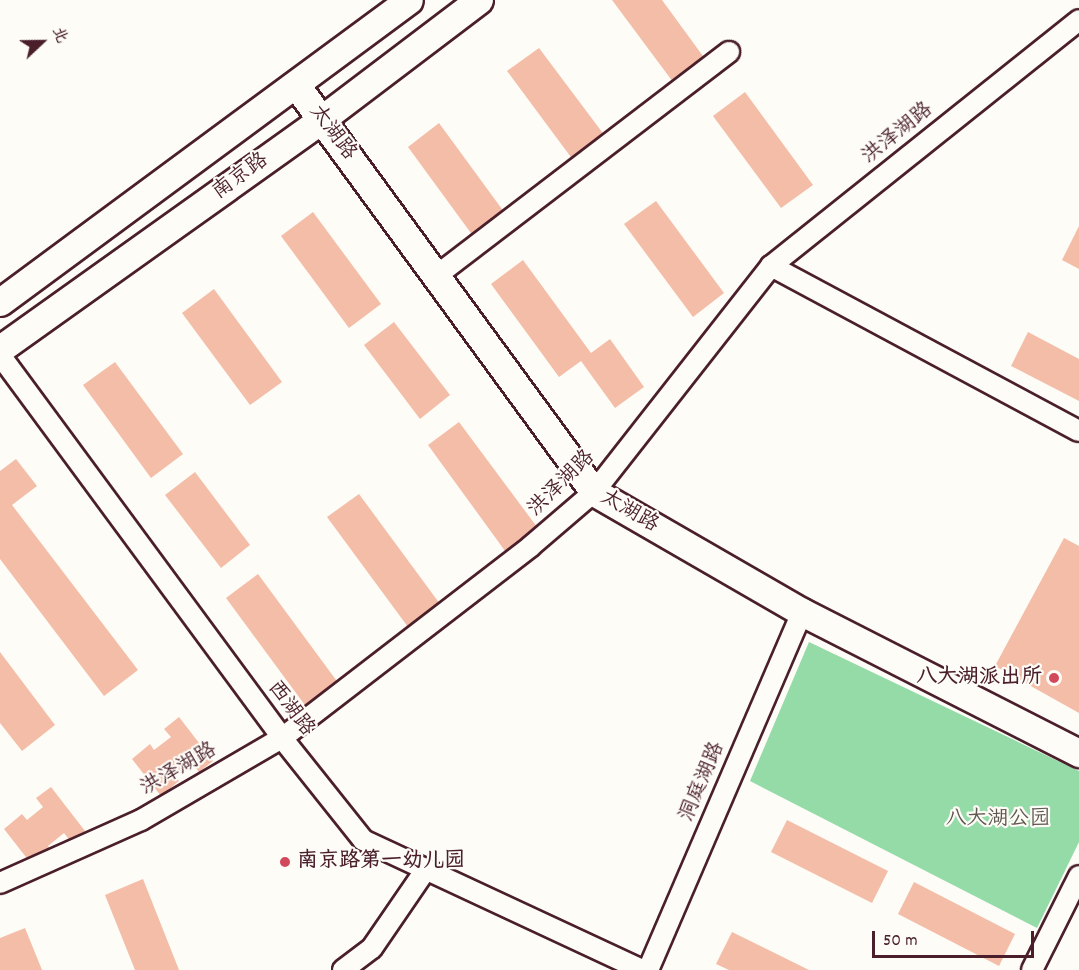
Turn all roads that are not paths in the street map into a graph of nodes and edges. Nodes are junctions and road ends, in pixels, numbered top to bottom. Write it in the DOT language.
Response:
graph roads {
  1 [pos="409,0"];
  2 [pos="479,0"];
  3 [pos="1079,20"];
  4 [pos="729,52"];
  5 [pos="296,85"];
  6 [pos="322,119"];
  7 [pos="771,266"];
  8 [pos="436,276"];
  9 [pos="0,302"];
  10 [pos="0,349"];
  11 [pos="0,355"];
  12 [pos="1079,431"];
  13 [pos="594,492"];
  14 [pos="802,612"];
  15 [pos="282,738"];
  16 [pos="1079,753"];
  17 [pos="426,869"];
  18 [pos="1079,876"];
  19 [pos="0,883"];
  20 [pos="343,970"];
  21 [pos="642,970"];
  22 [pos="648,970"];
  23 [pos="1032,970"];
  1 -- 5 [label="main road, 南京路"];
  2 -- 6 [label="main road, 南京路"];
  3 -- 7 [label="street, 洪泽湖路"];
  4 -- 8 [label="street"];
  5 -- 6 [label="main road, 太湖路"];
  5 -- 9 [label="main road, 南京路"];
  6 -- 8 [label="main road, 太湖路"];
  6 -- 10 [label="main road, 南京路"];
  7 -- 12 [label="street"];
  7 -- 13 [label="street, 洪泽湖路"];
  8 -- 13 [label="main road, 太湖路"];
  11 -- 15 [label="street, 西湖路"];
  13 -- 14 [label="main road, 太湖路"];
  13 -- 15 [label="street, 洪泽湖路"];
  14 -- 16 [label="main road, 太湖路"];
  14 -- 22 [label="street, 洞庭湖路"];
  15 -- 17 [label="street, 西湖路"];
  15 -- 19 [label="street, 洪泽湖路"];
  17 -- 20 [label="street"];
  17 -- 21 [label="street, 西湖路"];
  18 -- 23 [label="street"];
}
